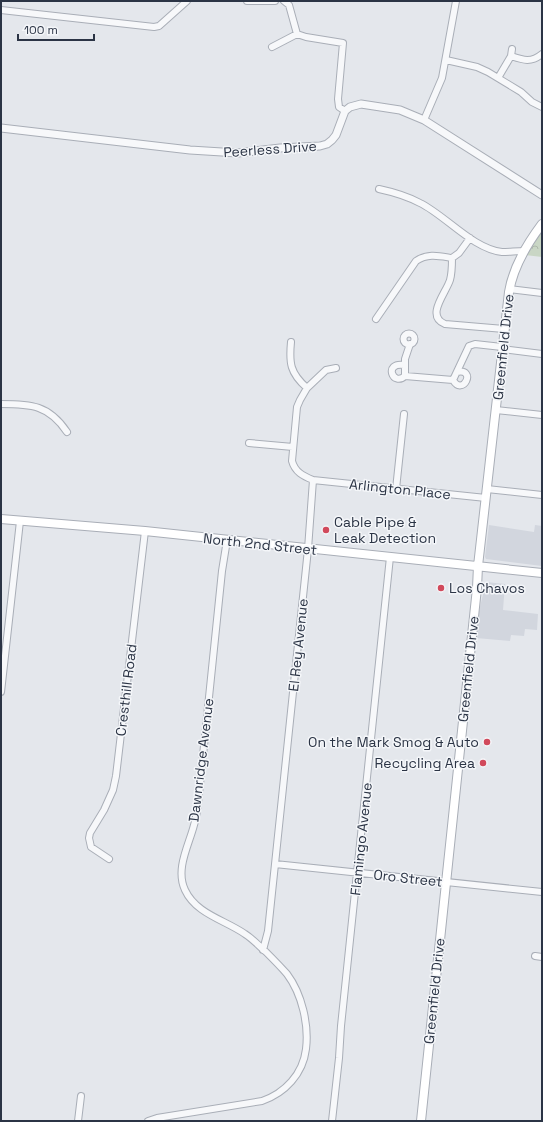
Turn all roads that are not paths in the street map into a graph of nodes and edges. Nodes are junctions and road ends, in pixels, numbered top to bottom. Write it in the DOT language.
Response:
graph roads {
  1 [pos="187,1"];
  2 [pos="247,1"];
  3 [pos="275,1"];
  4 [pos="284,1"];
  5 [pos="456,1"];
  6 [pos="1,10"];
  7 [pos="297,34"];
  8 [pos="272,47"];
  9 [pos="512,49"];
  10 [pos="542,54"];
  11 [pos="511,56"];
  12 [pos="446,60"];
  13 [pos="498,78"];
  14 [pos="542,107"];
  15 [pos="345,111"];
  16 [pos="424,120"];
  17 [pos="1,128"];
  18 [pos="379,189"];
  19 [pos="542,195"];
  20 [pos="542,224"];
  21 [pos="470,238"];
  22 [pos="524,251"];
  23 [pos="452,258"];
  24 [pos="509,289"];
  25 [pos="542,293"];
  26 [pos="376,319"];
  27 [pos="504,329"];
  28 [pos="291,342"];
  29 [pos="410,344"];
  30 [pos="502,348"];
  31 [pos="542,354"];
  32 [pos="404,365"];
  33 [pos="336,368"];
  34 [pos="457,372"];
  35 [pos="405,376"];
  36 [pos="453,380"];
  37 [pos="307,388"];
  38 [pos="1,404"];
  39 [pos="496,410"];
  40 [pos="404,414"];
  41 [pos="542,415"];
  42 [pos="67,432"];
  43 [pos="248,443"];
  44 [pos="293,448"];
  45 [pos="313,480"];
  46 [pos="396,489"];
  47 [pos="487,489"];
  48 [pos="542,495"];
  49 [pos="486,498"];
  50 [pos="1,519"];
  51 [pos="20,521"];
  52 [pos="145,531"];
  53 [pos="227,540"];
  54 [pos="308,549"];
  55 [pos="390,557"];
  56 [pos="478,566"];
  57 [pos="542,573"];
  58 [pos="1,692"];
  59 [pos="110,859"];
  60 [pos="275,864"];
  61 [pos="358,872"];
  62 [pos="446,882"];
  63 [pos="542,892"];
  64 [pos="263,950"];
  65 [pos="535,956"];
  66 [pos="542,957"];
  67 [pos="81,1096"];
  68 [pos="78,1121"];
  69 [pos="148,1121"];
  70 [pos="332,1121"];
  71 [pos="421,1121"];
  1 -- 6 [label="street"];
  2 -- 3 [label="street"];
  4 -- 7 [label="street"];
  5 -- 12 [label="street"];
  7 -- 8 [label="street"];
  7 -- 15 [label="street"];
  9 -- 11 [label="street"];
  10 -- 11 [label="street"];
  11 -- 13 [label="street"];
  12 -- 13 [label="street"];
  12 -- 16 [label="street"];
  13 -- 14 [label="street"];
  15 -- 16 [label="street"];
  15 -- 17 [label="street, Peerless Drive"];
  16 -- 19 [label="street"];
  18 -- 21 [label="street"];
  20 -- 22 [label="main road, Greenfield Drive"];
  21 -- 22 [label="street"];
  21 -- 23 [label="street"];
  22 -- 24 [label="main road, Greenfield Drive"];
  23 -- 26 [label="street"];
  23 -- 27 [label="street"];
  24 -- 25 [label="street"];
  24 -- 27 [label="main road, Greenfield Drive"];
  27 -- 30 [label="main road, Greenfield Drive"];
  28 -- 37 [label="street"];
  29 -- 32 [label="street"];
  30 -- 31 [label="street"];
  30 -- 34 [label="street"];
  30 -- 39 [label="main road, Greenfield Drive"];
  32 -- 35 [label="street"];
  32 -- 35 [label="street"];
  33 -- 37 [label="street"];
  34 -- 36 [label="street"];
  34 -- 36 [label="street"];
  35 -- 36 [label="street"];
  37 -- 44 [label="street"];
  38 -- 42 [label="street"];
  39 -- 41 [label="street"];
  39 -- 47 [label="main road, Greenfield Drive"];
  40 -- 46 [label="street"];
  43 -- 44 [label="street"];
  44 -- 45 [label="street"];
  45 -- 46 [label="street, Arlington Place"];
  45 -- 54 [label="street, El Rey Avenue"];
  46 -- 49 [label="street, Arlington Place"];
  47 -- 48 [label="street"];
  47 -- 49 [label="main road, Greenfield Drive"];
  49 -- 56 [label="main road, Greenfield Drive"];
  50 -- 51 [label="main road, North 2nd Street"];
  51 -- 52 [label="main road, North 2nd Street"];
  51 -- 58 [label="street"];
  52 -- 53 [label="main road, North 2nd Street"];
  52 -- 59 [label="street, Cresthill Road"];
  53 -- 54 [label="main road, North 2nd Street"];
  53 -- 64 [label="street, Dawnridge Avenue"];
  54 -- 55 [label="main road, North 2nd Street"];
  54 -- 60 [label="street, El Rey Avenue"];
  55 -- 56 [label="main road, North 2nd Street"];
  55 -- 61 [label="street, Flamingo Avenue"];
  56 -- 57 [label="main road, North 2nd Street"];
  56 -- 62 [label="main road, Greenfield Drive"];
  60 -- 61 [label="street, Oro Street"];
  60 -- 64 [label="street, El Rey Avenue"];
  61 -- 62 [label="street, Oro Street"];
  61 -- 70 [label="street, Flamingo Avenue"];
  62 -- 63 [label="street, Oro Street"];
  62 -- 71 [label="main road, Greenfield Drive"];
  64 -- 69 [label="street, Dawnridge Avenue"];
  65 -- 66 [label="street"];
  67 -- 68 [label="street"];
}
